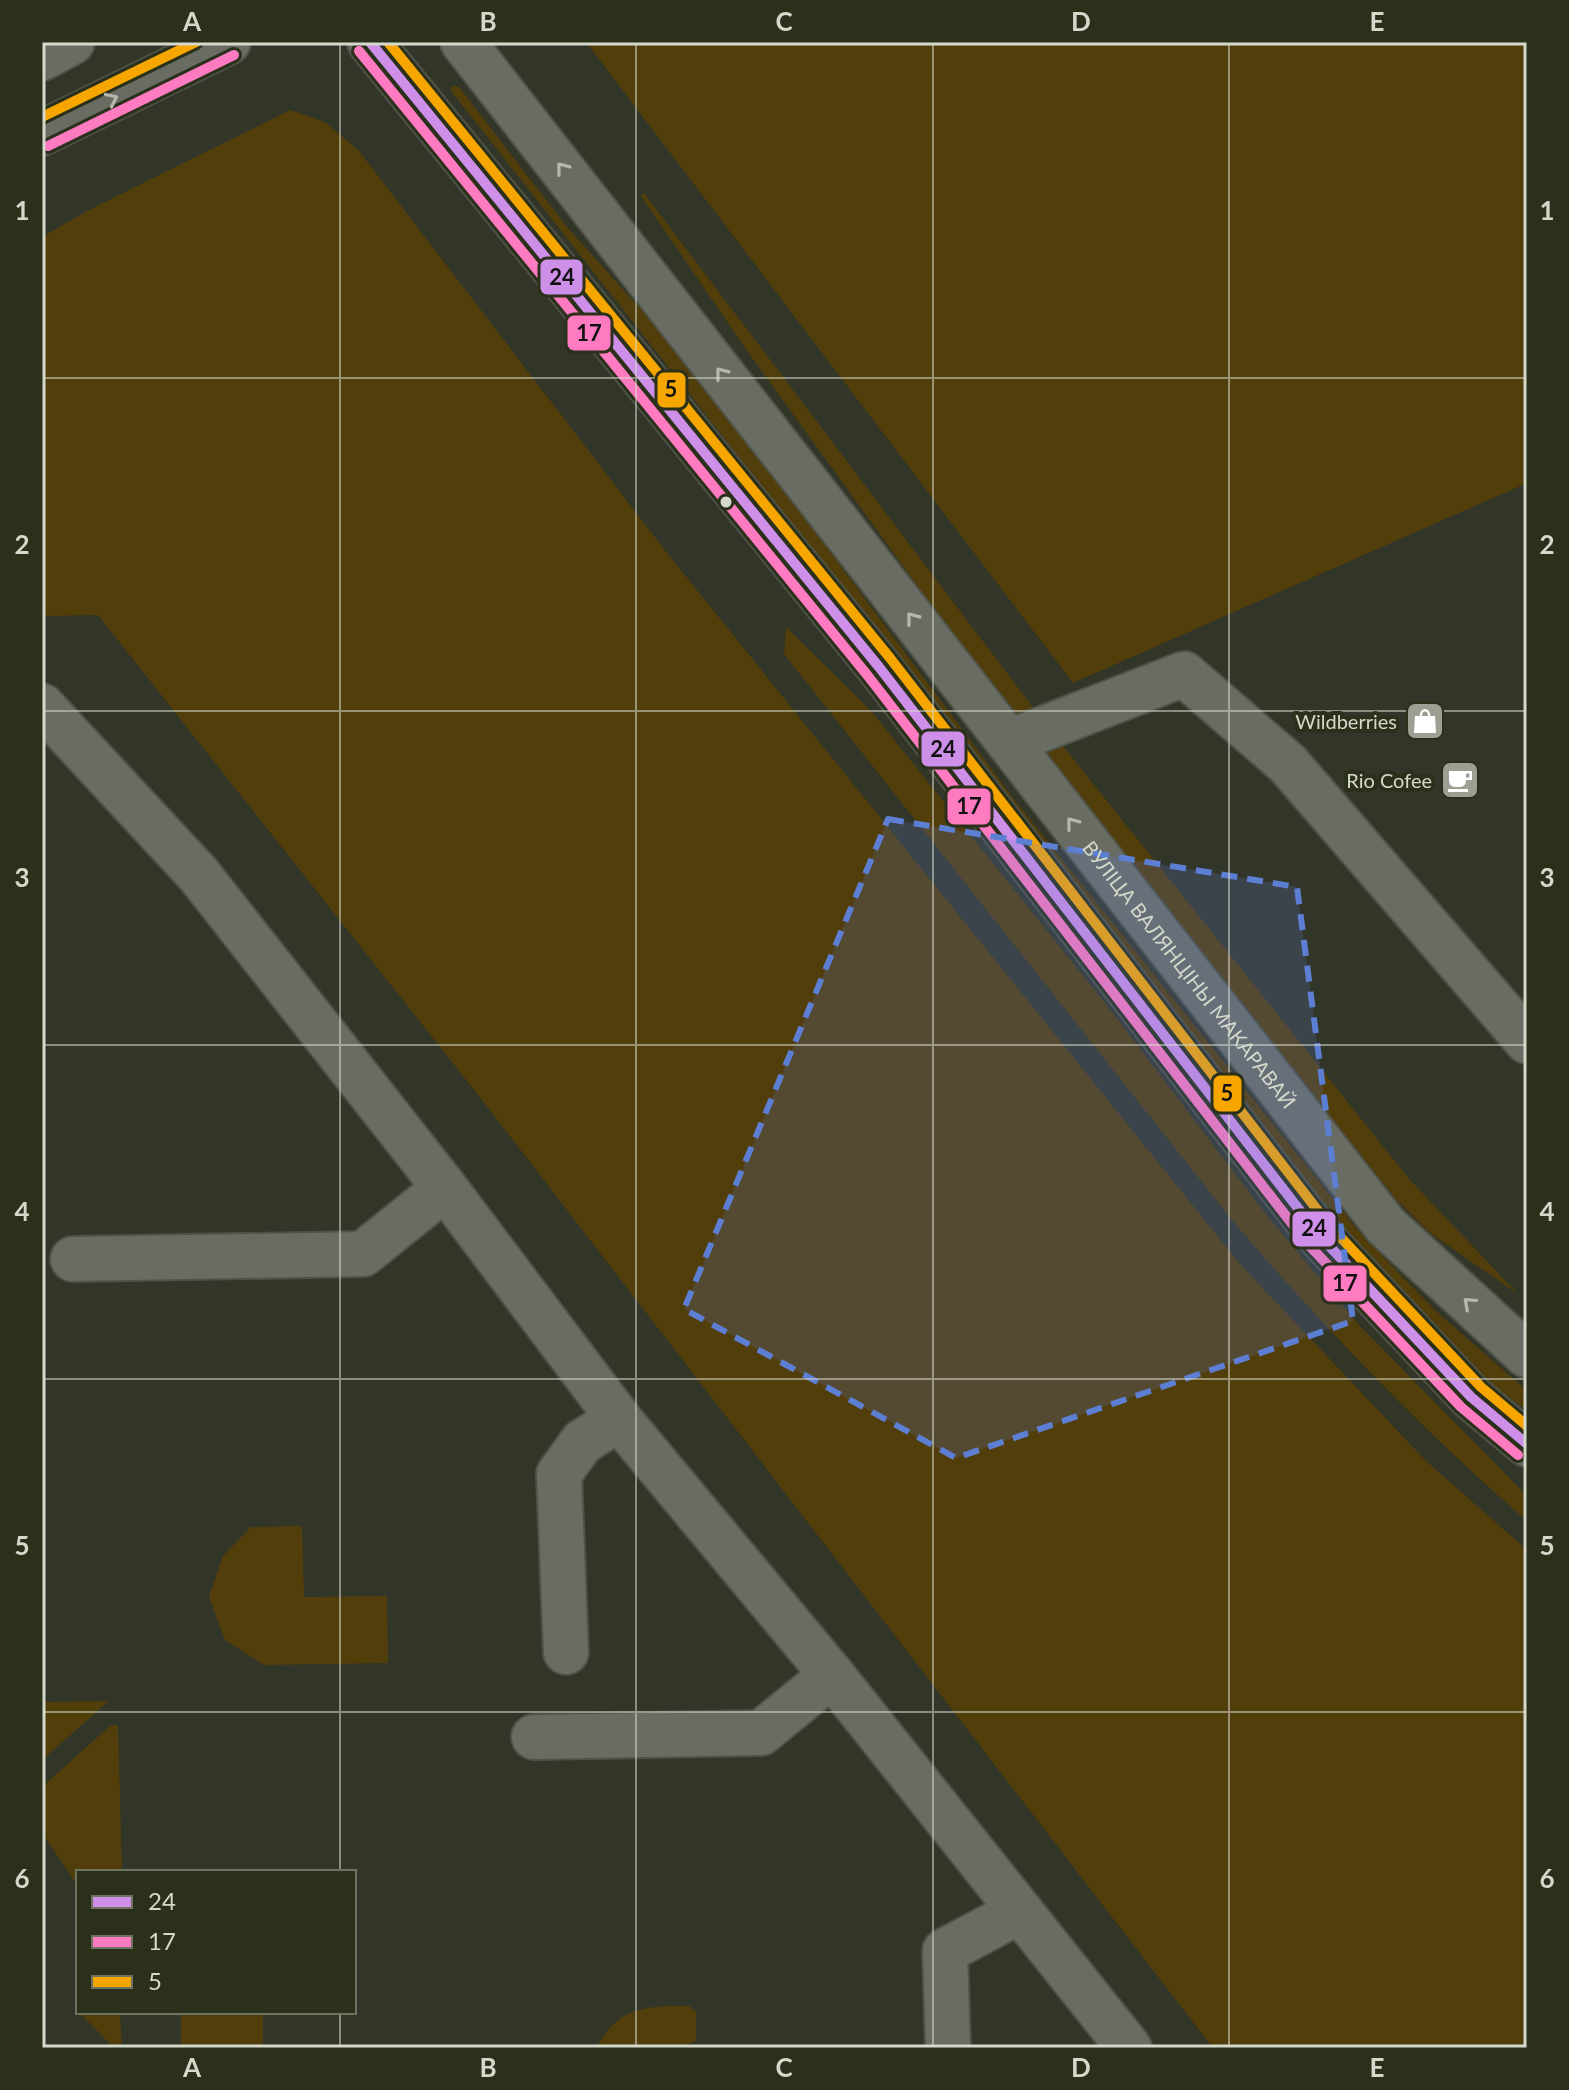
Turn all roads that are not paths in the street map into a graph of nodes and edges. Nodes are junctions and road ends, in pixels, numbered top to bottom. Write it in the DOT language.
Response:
graph roads {
  1 [pos="72,42"];
  2 [pos="228,42"];
  3 [pos="370,42"];
  4 [pos="463,42"];
  5 [pos="42,58"];
  6 [pos="42,133"];
  7 [pos="42,706"];
  8 [pos="1009,742"];
  9 [pos="1527,1041"];
  10 [pos="445,1188"];
  11 [pos="73,1259"];
  12 [pos="1527,1355"];
  13 [pos="619,1419"];
  14 [pos="1527,1444"];
  15 [pos="566,1652"];
  16 [pos="832,1675"];
  17 [pos="534,1737"];
  18 [pos="1020,1911"];
  19 [pos="948,2048"];
  20 [pos="1129,2048"];
  1 -- 5 [label="street"];
  6 -- 2 [label="street, one-way"];
  3 -- 14 [label="street"];
  8 -- 4 [label="street, ВУЛІЦА ВАЛЯНЦІНЫ МАКАРАВАЙ, one-way"];
  7 -- 10 [label="street"];
  8 -- 9 [label="street"];
  12 -- 8 [label="street, ВУЛІЦА ВАЛЯНЦІНЫ МАКАРАВАЙ, one-way"];
  10 -- 11 [label="street"];
  10 -- 13 [label="street"];
  13 -- 15 [label="street"];
  13 -- 16 [label="street"];
  16 -- 17 [label="street"];
  16 -- 18 [label="street"];
  18 -- 19 [label="street"];
  18 -- 20 [label="street"];
}
